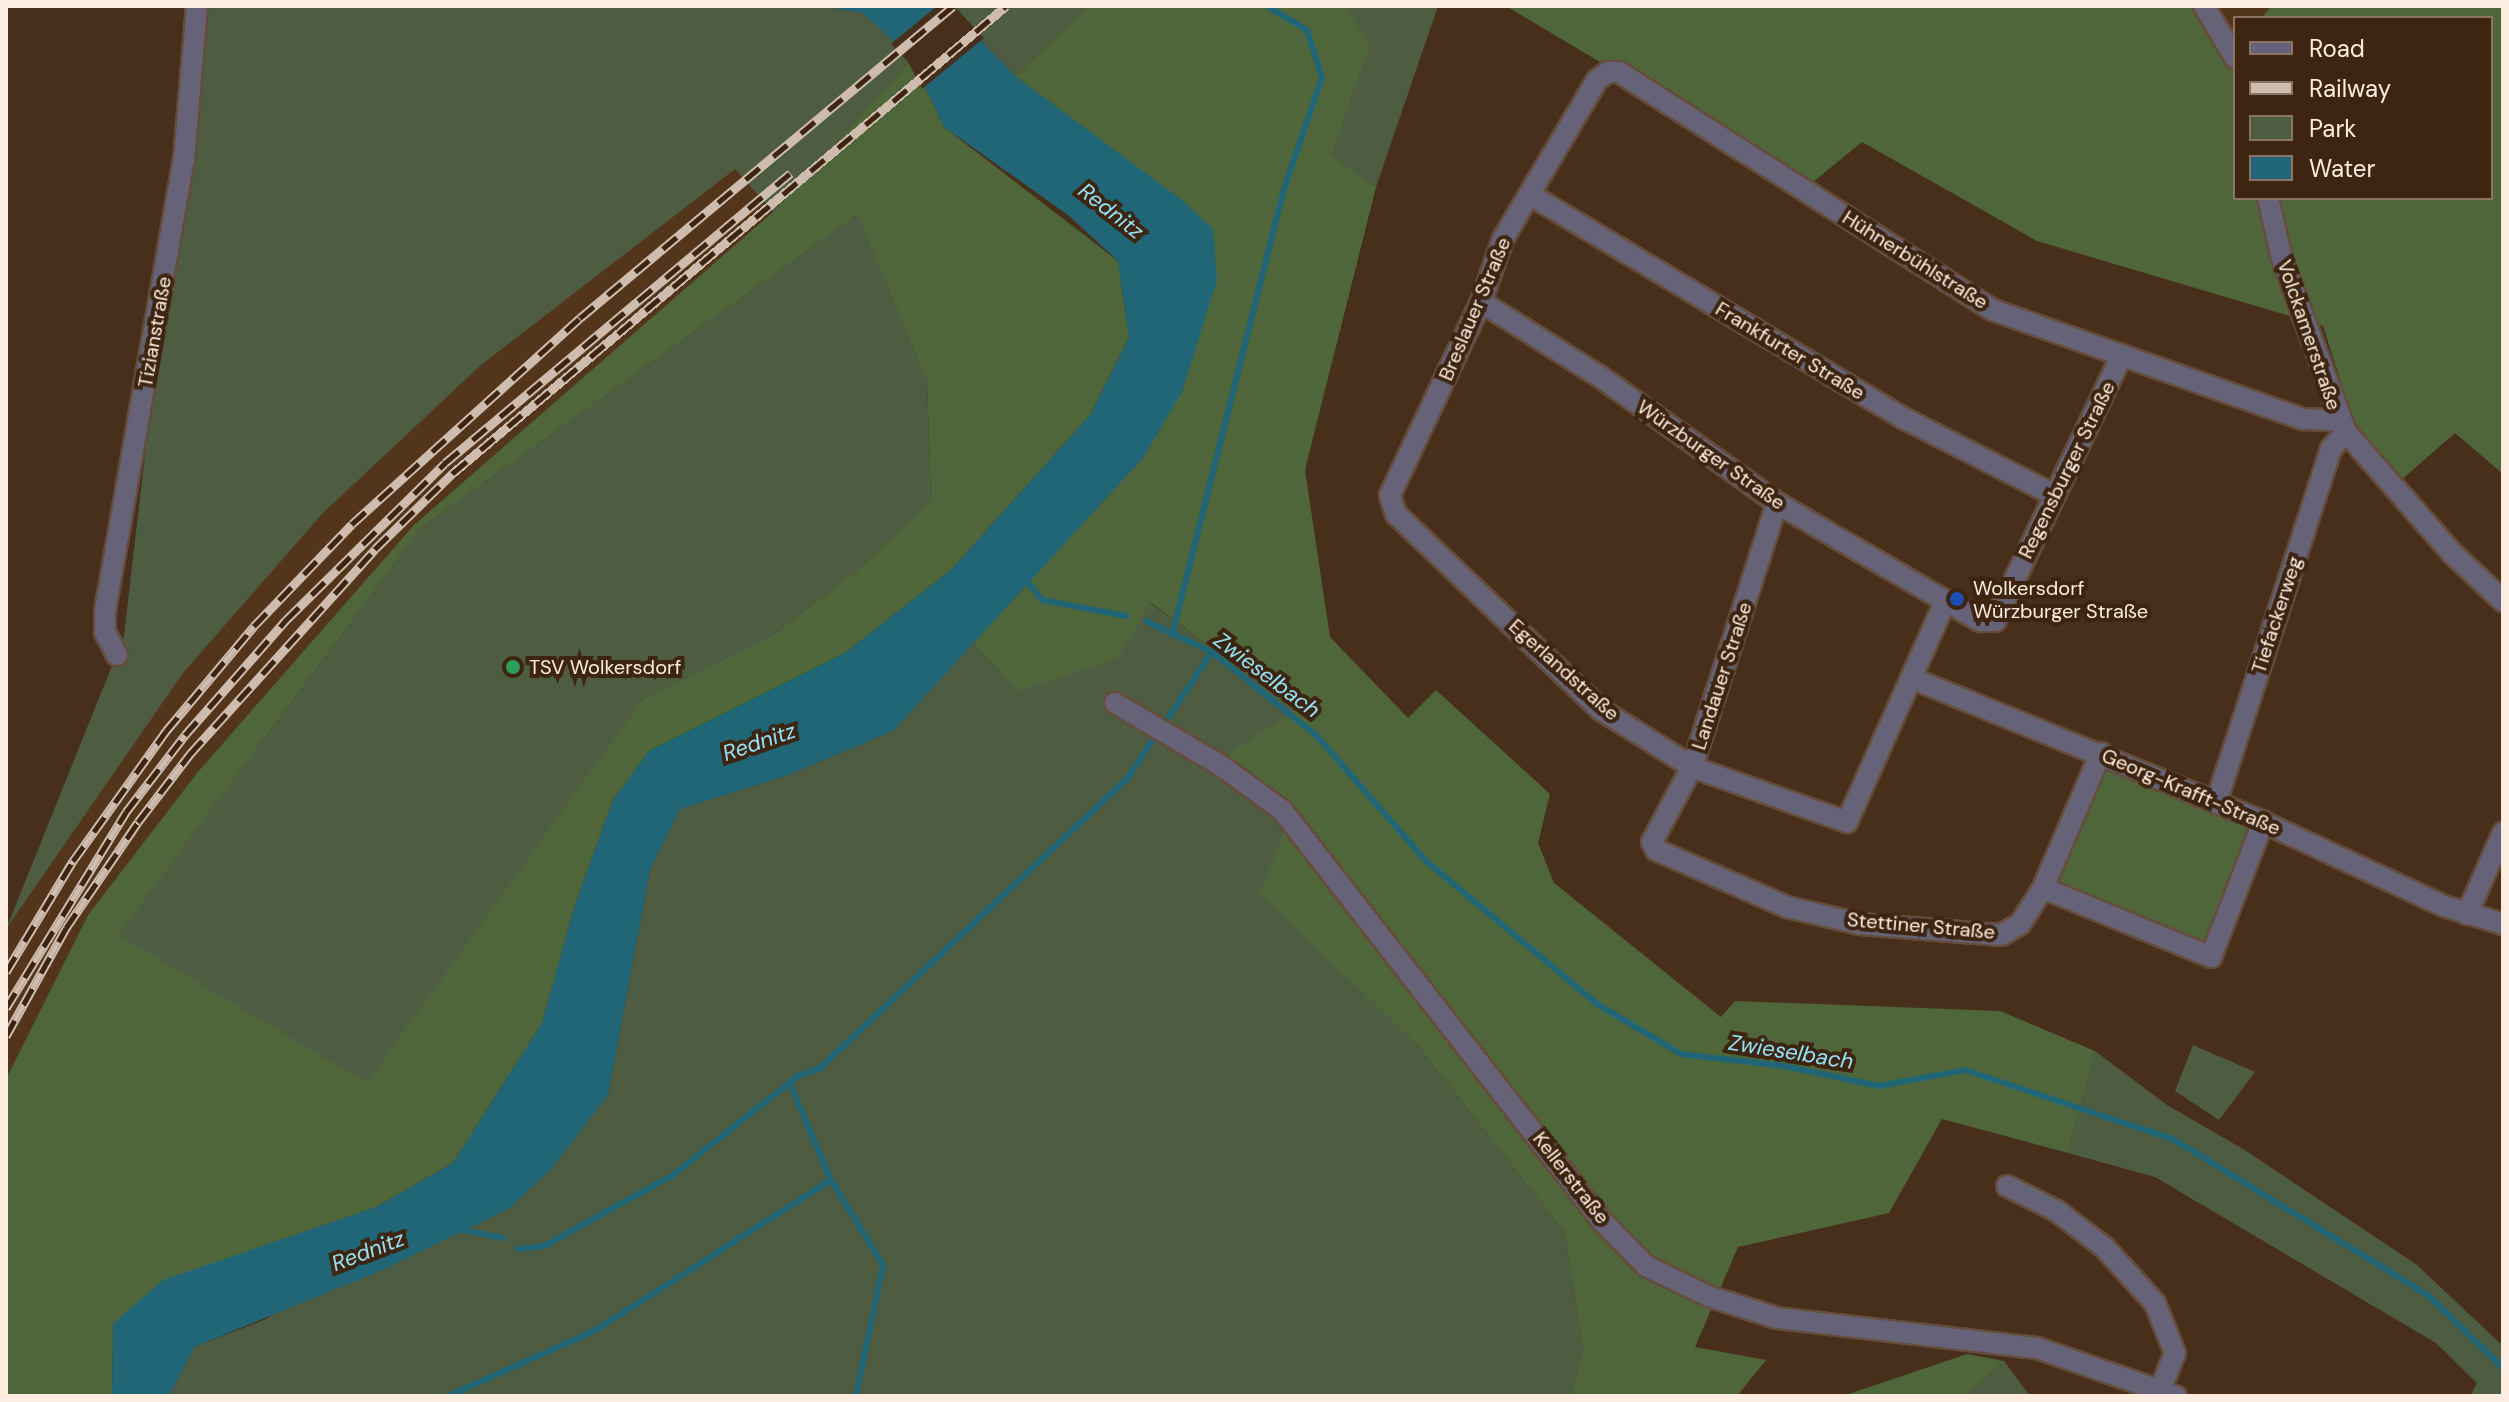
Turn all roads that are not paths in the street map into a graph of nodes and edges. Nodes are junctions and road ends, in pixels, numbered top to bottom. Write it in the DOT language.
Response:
graph roads {
  1 [pos="197,6"];
  2 [pos="2204,6"];
  3 [pos="2233,55"];
  4 [pos="1608,72"];
  5 [pos="1532,196"];
  6 [pos="2268,200"];
  7 [pos="1481,302"];
  8 [pos="2122,355"];
  9 [pos="2342,426"];
  10 [pos="2054,495"];
  11 [pos="1777,503"];
  12 [pos="1396,514"];
  13 [pos="2503,601"];
  14 [pos="1945,602"];
  15 [pos="117,655"];
  16 [pos="1911,678"];
  17 [pos="1115,703"];
  18 [pos="2101,753"];
  19 [pos="1692,767"];
  20 [pos="2216,803"];
  21 [pos="2263,822"];
  22 [pos="2503,833"];
  23 [pos="1652,842"];
  24 [pos="2043,888"];
  25 [pos="2467,914"];
  26 [pos="2503,924"];
  27 [pos="2007,1186"];
  28 [pos="2169,1392"];
  1 -- 15 [label="street, Tizianstraße"];
  2 -- 3 [label="street"];
  4 -- 5 [label="street, Breslauer Straße"];
  4 -- 8 [label="street, Hühnerbühlstraße"];
  5 -- 7 [label="street, Breslauer Straße"];
  5 -- 10 [label="street, Frankfurter Straße"];
  6 -- 9 [label="street, Volckamerstraße"];
  7 -- 11 [label="street, Würzburger Straße"];
  7 -- 12 [label="street, Breslauer Straße"];
  8 -- 9 [label="street, Hühnerbühlstraße"];
  8 -- 10 [label="street, Regensburger Straße"];
  9 -- 13 [label="street, Volckamerstraße"];
  9 -- 20 [label="street, Tiefackerweg"];
  10 -- 14 [label="street, Regensburger Straße"];
  11 -- 14 [label="street, Würzburger Straße"];
  11 -- 19 [label="street, Landauer Straße"];
  12 -- 19 [label="street, Egerlandstraße"];
  14 -- 16 [label="street"];
  16 -- 18 [label="street, Georg-Krafft-Straße"];
  16 -- 19 [label="street, Egerlandstraße"];
  17 -- 28 [label="street, Kellerstraße"];
  18 -- 20 [label="street, Georg-Krafft-Straße"];
  18 -- 24 [label="street, Stettiner Straße"];
  19 -- 23 [label="street, Landauer Straße"];
  20 -- 21 [label="street, Georg-Krafft-Straße"];
  21 -- 24 [label="street"];
  21 -- 25 [label="street, Georg-Krafft-Straße"];
  22 -- 25 [label="street"];
  23 -- 24 [label="street, Stettiner Straße"];
  25 -- 26 [label="street, Georg-Krafft-Straße"];
  27 -- 28 [label="street"];
}
